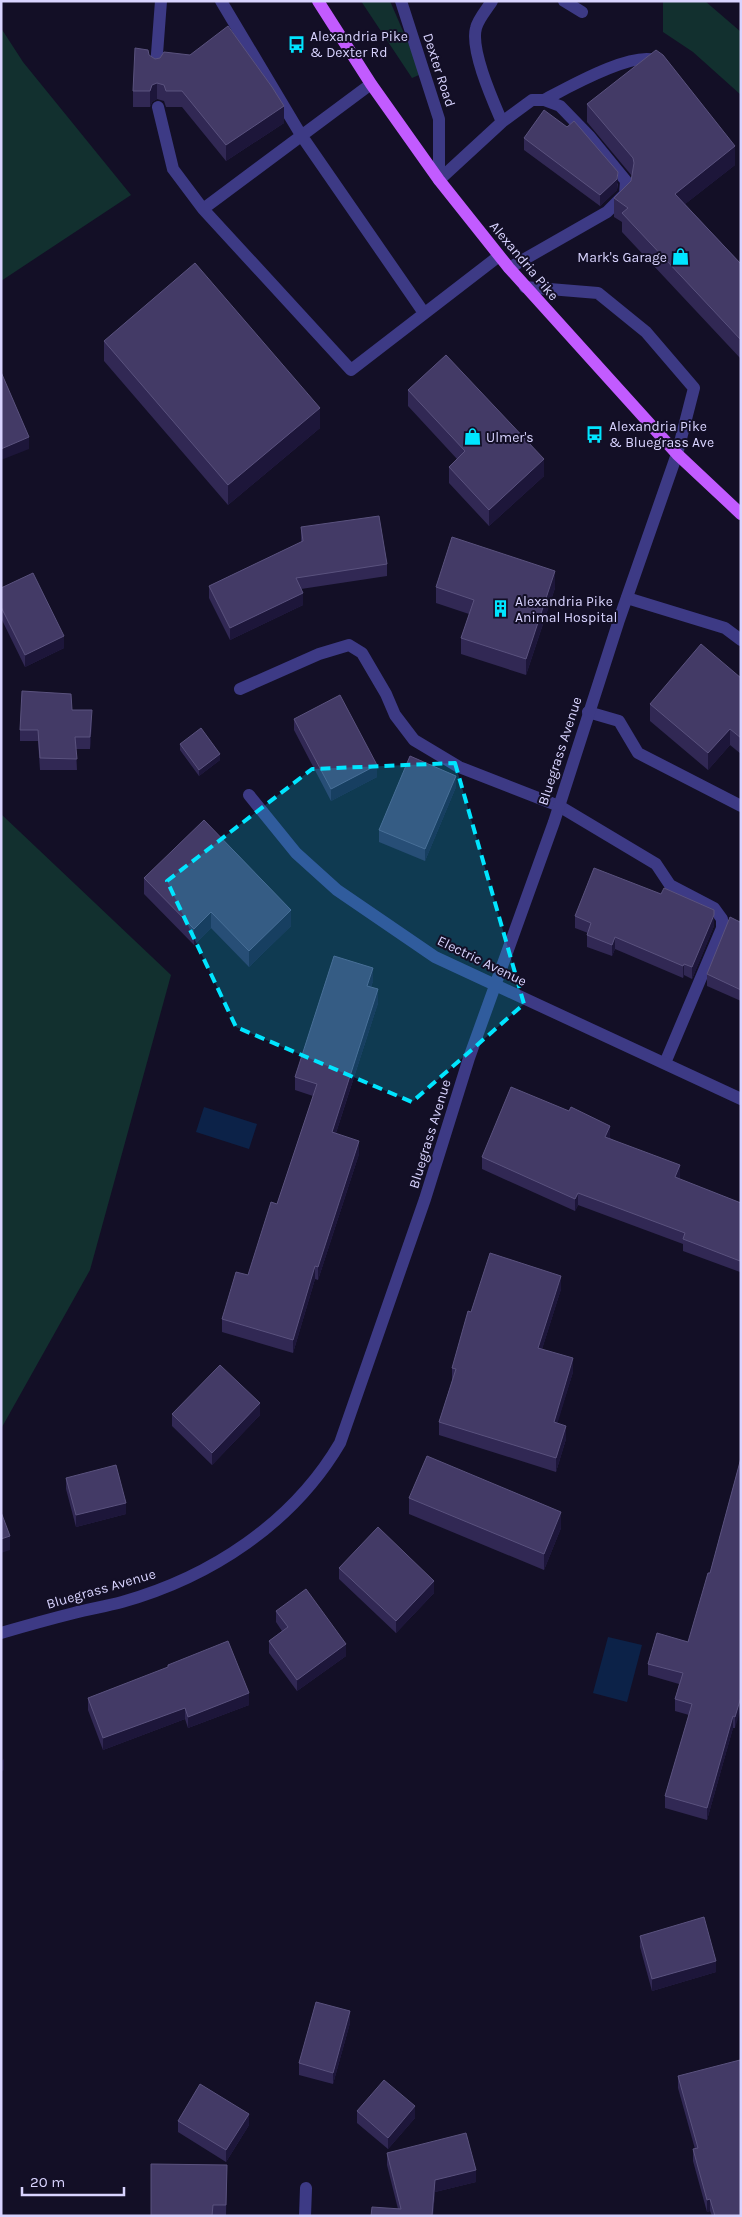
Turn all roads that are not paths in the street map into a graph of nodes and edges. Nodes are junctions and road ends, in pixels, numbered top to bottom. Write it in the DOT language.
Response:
graph roads {
  1 [pos="161,1"];
  2 [pos="221,1"];
  3 [pos="318,1"];
  4 [pos="401,1"];
  5 [pos="492,1"];
  6 [pos="564,1"];
  7 [pos="582,12"];
  8 [pos="156,67"];
  9 [pos="671,70"];
  10 [pos="371,84"];
  11 [pos="544,100"];
  12 [pos="158,107"];
  13 [pos="502,122"];
  14 [pos="302,135"];
  15 [pos="439,180"];
  16 [pos="203,209"];
  17 [pos="499,256"];
  18 [pos="509,268"];
  19 [pos="524,287"];
  20 [pos="424,313"];
  21 [pos="677,454"];
  22 [pos="740,513"];
  23 [pos="627,598"];
  24 [pos="741,640"];
  25 [pos="240,689"];
  26 [pos="588,712"];
  27 [pos="248,795"];
  28 [pos="559,806"];
  29 [pos="741,806"];
  30 [pos="496,984"];
  31 [pos="665,1063"];
  32 [pos="741,1099"];
  33 [pos="1,1633"];
  34 [pos="306,2188"];
  35 [pos="305,2216"];
  1 -- 8 [label="street"];
  2 -- 14 [label="street"];
  3 -- 10 [label="main road, Alexandria Pike"];
  4 -- 15 [label="street, Dexter Road"];
  5 -- 13 [label="street"];
  6 -- 7 [label="street"];
  9 -- 11 [label="street"];
  10 -- 14 [label="street"];
  10 -- 15 [label="main road, Alexandria Pike"];
  11 -- 13 [label="street"];
  11 -- 18 [label="street"];
  12 -- 16 [label="street"];
  13 -- 15 [label="street"];
  14 -- 16 [label="street"];
  14 -- 20 [label="street"];
  15 -- 17 [label="main road, Alexandria Pike"];
  16 -- 20 [label="street"];
  17 -- 18 [label="main road, Alexandria Pike"];
  17 -- 20 [label="street"];
  18 -- 19 [label="main road, Alexandria Pike"];
  19 -- 21 [label="main road, Alexandria Pike"];
  19 -- 21 [label="street, Bluegrass Avenue"];
  21 -- 22 [label="main road, Alexandria Pike"];
  21 -- 23 [label="street, Bluegrass Avenue"];
  23 -- 24 [label="street"];
  23 -- 26 [label="street, Bluegrass Avenue"];
  25 -- 28 [label="street"];
  26 -- 28 [label="street, Bluegrass Avenue"];
  26 -- 29 [label="street"];
  27 -- 30 [label="street, Electric Avenue"];
  28 -- 30 [label="street, Bluegrass Avenue"];
  28 -- 31 [label="street"];
  30 -- 31 [label="street, Electric Avenue"];
  30 -- 33 [label="street, Bluegrass Avenue"];
  31 -- 32 [label="street, Electric Avenue"];
  34 -- 35 [label="street"];
}
